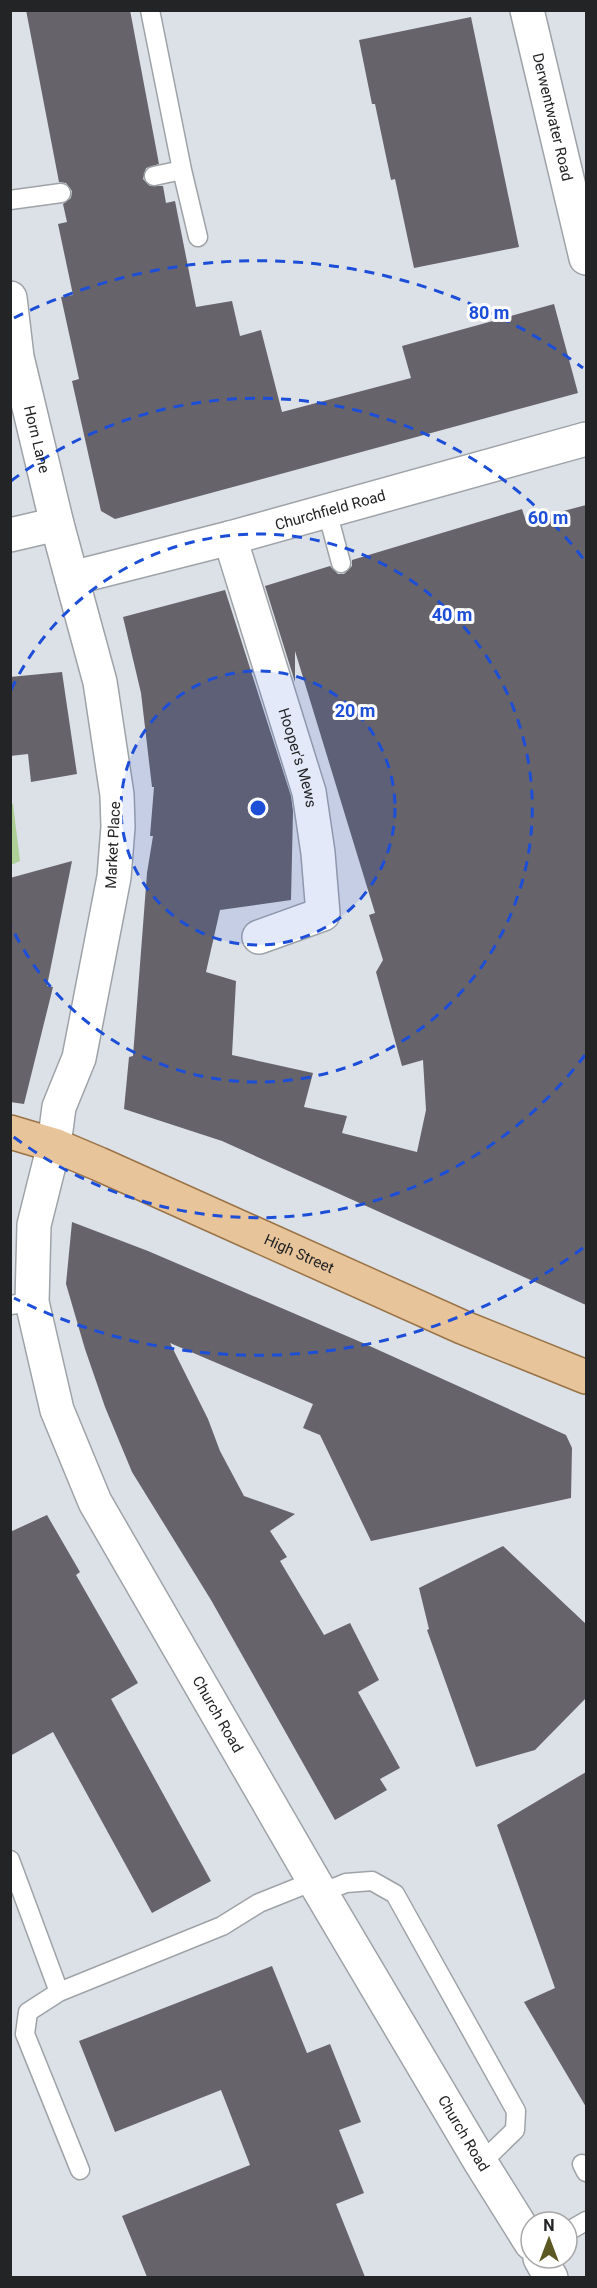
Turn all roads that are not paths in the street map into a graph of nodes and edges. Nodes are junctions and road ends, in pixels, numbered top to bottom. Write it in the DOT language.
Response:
graph roads {
  1 [pos="150,10"];
  2 [pos="527,10"];
  3 [pos="182,170"];
  4 [pos="154,176"];
  5 [pos="61,193"];
  6 [pos="10,200"];
  7 [pos="198,237"];
  8 [pos="586,258"];
  9 [pos="10,298"];
  10 [pos="586,439"];
  11 [pos="327,512"];
  12 [pos="57,524"];
  13 [pos="10,535"];
  14 [pos="230,538"];
  15 [pos="341,563"];
  16 [pos="72,578"];
  17 [pos="259,937"];
  18 [pos="10,1131"];
  19 [pos="54,1145"];
  20 [pos="22,1304"];
  21 [pos="586,1377"];
  22 [pos="10,1860"];
  23 [pos="317,1887"];
  24 [pos="59,1992"];
  25 [pos="481,2163"];
  26 [pos="80,2170"];
  27 [pos="519,2224"];
  1 -- 3 [label="lane"];
  2 -- 8 [label="street, Derwentwater Road"];
  3 -- 4 [label="lane"];
  3 -- 7 [label="lane"];
  5 -- 6 [label="lane"];
  9 -- 12 [label="street, Horn Lane"];
  10 -- 11 [label="street, Churchfield Road"];
  11 -- 14 [label="street, Churchfield Road"];
  11 -- 15 [label="lane"];
  12 -- 13 [label="street"];
  12 -- 16 [label="street, Horn Lane"];
  14 -- 16 [label="street, Churchfield Road"];
  14 -- 17 [label="street, Hooper's Mews"];
  16 -- 19 [label="street, Market Place"];
  18 -- 19 [label="main road, High Street"];
  19 -- 20 [label="street, Church Road"];
  19 -- 21 [label="main road, High Street"];
  20 -- 23 [label="street, Church Road"];
  22 -- 24 [label="lane"];
  23 -- 24 [label="lane"];
  23 -- 25 [label="street, Church Road"];
  23 -- 25 [label="lane"];
  24 -- 26 [label="lane"];
  25 -- 27 [label="street, Church Road"];
}
